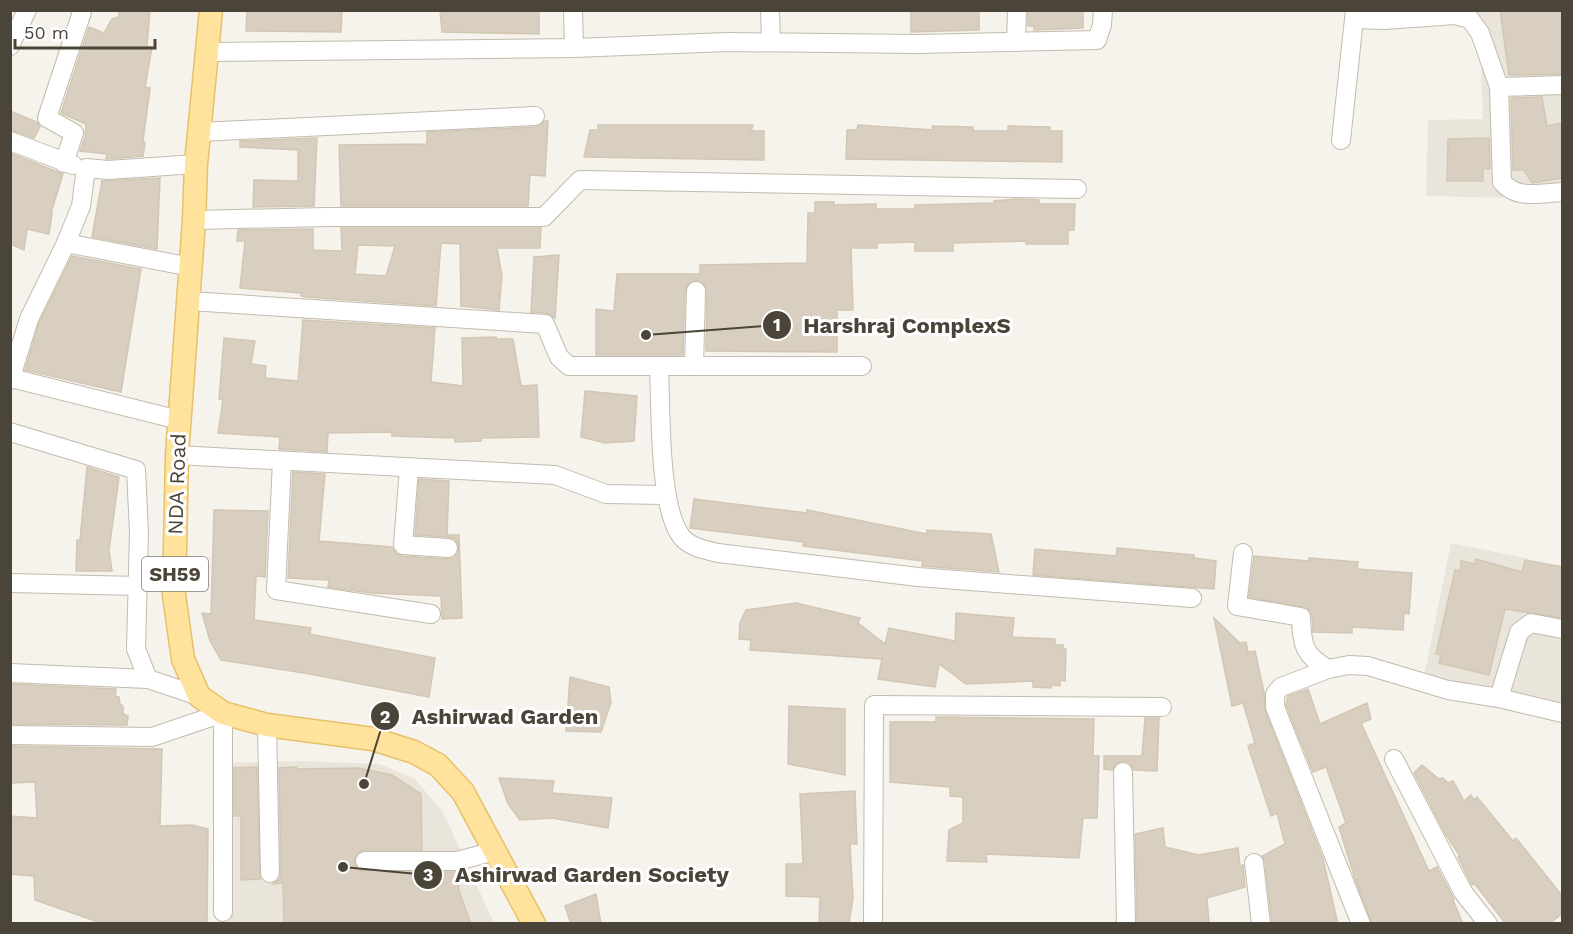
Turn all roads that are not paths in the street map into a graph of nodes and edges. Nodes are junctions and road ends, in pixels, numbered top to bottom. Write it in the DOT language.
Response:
graph roads {
  1 [pos="27,10"];
  2 [pos="211,10"];
  3 [pos="573,10"];
  4 [pos="770,10"];
  5 [pos="1017,10"];
  6 [pos="1103,10"];
  7 [pos="82,12"];
  8 [pos="1355,15"];
  9 [pos="771,42"];
  10 [pos="1017,42"];
  11 [pos="10,46"];
  12 [pos="574,48"];
  13 [pos="206,52"];
  14 [pos="1563,85"];
  15 [pos="1499,87"];
  16 [pos="536,116"];
  17 [pos="200,132"];
  18 [pos="1341,140"];
  19 [pos="10,141"];
  20 [pos="63,163"];
  21 [pos="196,164"];
  22 [pos="86,168"];
  23 [pos="1077,189"];
  24 [pos="1563,192"];
  25 [pos="194,220"];
  26 [pos="66,243"];
  27 [pos="191,267"];
  28 [pos="696,291"];
  29 [pos="189,301"];
  30 [pos="659,366"];
  31 [pos="694,366"];
  32 [pos="862,366"];
  33 [pos="11,379"];
  34 [pos="179,420"];
  35 [pos="10,432"];
  36 [pos="177,455"];
  37 [pos="282,461"];
  38 [pos="409,468"];
  39 [pos="665,495"];
  40 [pos="448,548"];
  41 [pos="1243,552"];
  42 [pos="10,583"];
  43 [pos="138,586"];
  44 [pos="1192,598"];
  45 [pos="431,614"];
  46 [pos="1563,629"];
  47 [pos="1328,669"];
  48 [pos="10,673"];
  49 [pos="148,679"];
  50 [pos="199,696"];
  51 [pos="1499,698"];
  52 [pos="1162,707"];
  53 [pos="223,713"];
  54 [pos="1563,713"];
  55 [pos="267,725"];
  56 [pos="10,735"];
  57 [pos="1395,759"];
  58 [pos="1123,772"];
  59 [pos="495,851"];
  60 [pos="365,861"];
  61 [pos="1254,863"];
  62 [pos="270,873"];
  63 [pos="223,912"];
  64 [pos="534,924"];
  65 [pos="873,924"];
  66 [pos="1126,924"];
  67 [pos="1261,924"];
  68 [pos="1361,924"];
  69 [pos="1488,924"];
  1 -- 11 [label="street"];
  2 -- 13 [label="main road, NDA Road / SH59"];
  3 -- 12 [label="street"];
  4 -- 9 [label="street"];
  5 -- 10 [label="street"];
  6 -- 10 [label="street"];
  7 -- 20 [label="street"];
  8 -- 15 [label="street"];
  8 -- 18 [label="street"];
  9 -- 10 [label="street"];
  9 -- 12 [label="street"];
  12 -- 13 [label="street"];
  13 -- 17 [label="main road, NDA Road / SH59"];
  14 -- 15 [label="street"];
  15 -- 24 [label="street"];
  16 -- 17 [label="street"];
  17 -- 21 [label="main road, NDA Road / SH59"];
  19 -- 20 [label="street"];
  20 -- 22 [label="street"];
  21 -- 22 [label="street"];
  21 -- 25 [label="main road, NDA Road / SH59"];
  22 -- 26 [label="street"];
  23 -- 25 [label="street"];
  25 -- 27 [label="main road, NDA Road / SH59"];
  26 -- 27 [label="street"];
  26 -- 33 [label="street"];
  27 -- 29 [label="main road, NDA Road / SH59"];
  28 -- 31 [label="street"];
  29 -- 30 [label="street"];
  29 -- 34 [label="main road, NDA Road / SH59"];
  30 -- 31 [label="street"];
  30 -- 39 [label="street"];
  31 -- 32 [label="street"];
  33 -- 34 [label="street"];
  34 -- 36 [label="main road, NDA Road / SH59"];
  35 -- 43 [label="street"];
  36 -- 37 [label="street"];
  36 -- 50 [label="main road, NDA Road / SH59"];
  37 -- 38 [label="street"];
  37 -- 45 [label="street"];
  38 -- 39 [label="street"];
  38 -- 40 [label="street"];
  39 -- 44 [label="street"];
  41 -- 47 [label="street"];
  42 -- 43 [label="street"];
  43 -- 49 [label="street"];
  46 -- 51 [label="street"];
  47 -- 51 [label="street"];
  47 -- 68 [label="street"];
  48 -- 49 [label="street"];
  49 -- 50 [label="street"];
  50 -- 53 [label="main road"];
  51 -- 54 [label="street"];
  52 -- 65 [label="street"];
  53 -- 55 [label="main road"];
  53 -- 56 [label="street"];
  53 -- 63 [label="street"];
  55 -- 59 [label="main road"];
  55 -- 62 [label="street"];
  57 -- 69 [label="street"];
  58 -- 66 [label="street"];
  59 -- 60 [label="street"];
  59 -- 64 [label="main road"];
  61 -- 67 [label="street"];
}
